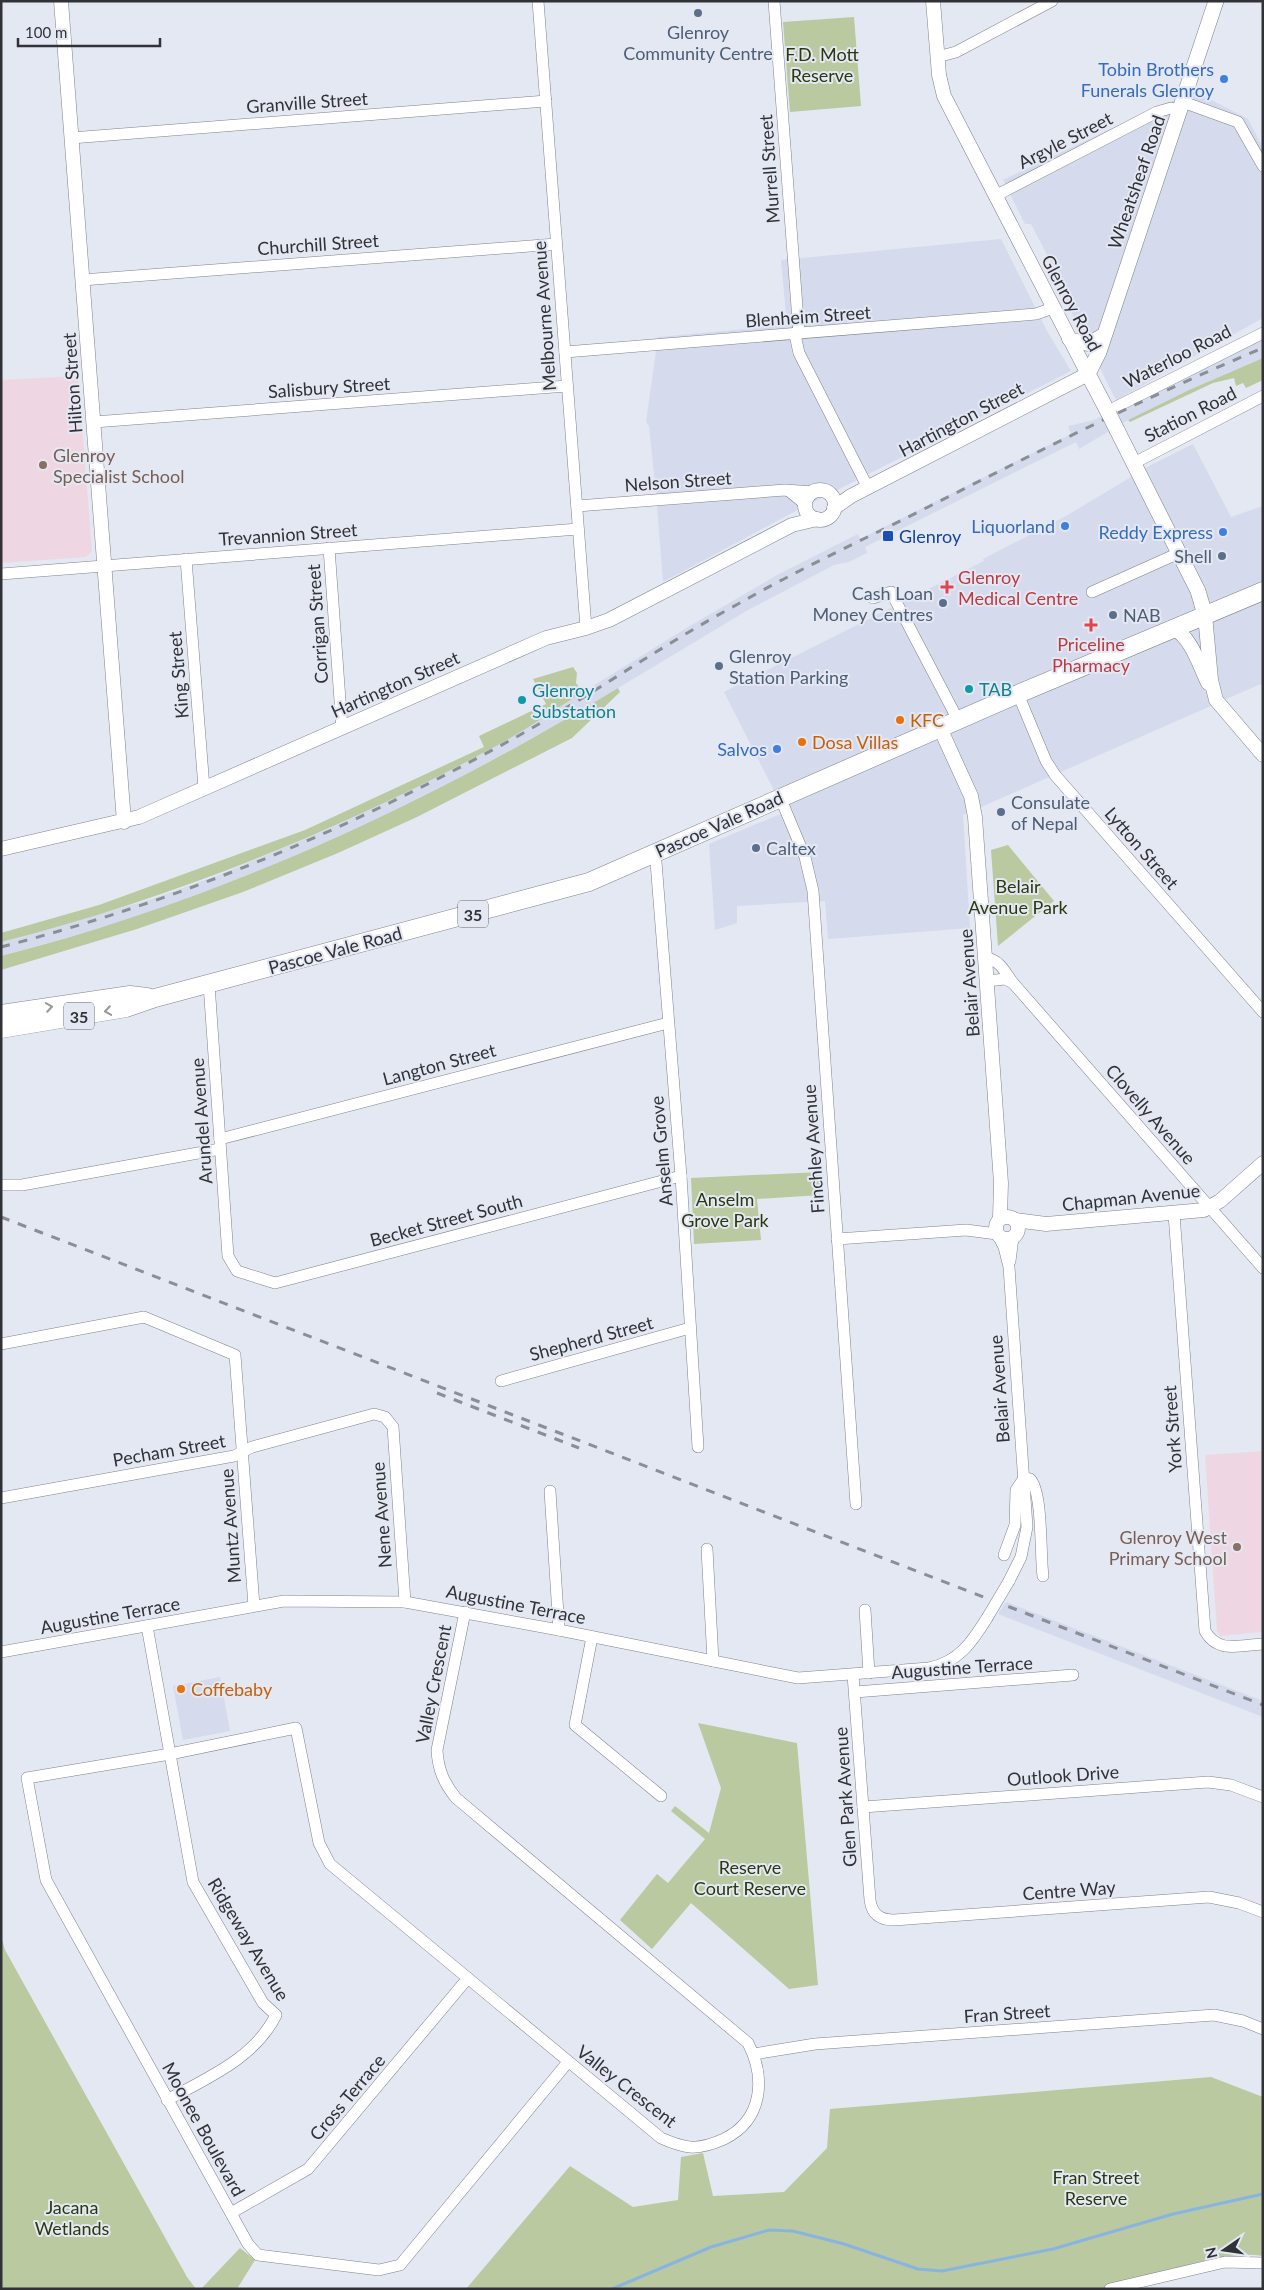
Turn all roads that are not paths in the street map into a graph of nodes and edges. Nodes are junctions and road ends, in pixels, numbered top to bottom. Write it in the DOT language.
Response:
graph roads {
  1 [pos="61,1"];
  2 [pos="538,1"];
  3 [pos="774,1"];
  4 [pos="932,1"];
  5 [pos="1052,1"];
  6 [pos="1216,1"];
  7 [pos="937,57"];
  8 [pos="546,101"];
  9 [pos="1181,106"];
  10 [pos="71,138"];
  11 [pos="1263,166"];
  12 [pos="995,196"];
  13 [pos="556,244"];
  14 [pos="82,280"];
  15 [pos="1053,308"];
  16 [pos="1263,332"];
  17 [pos="1105,334"];
  18 [pos="797,335"];
  19 [pos="1069,339"];
  20 [pos="565,352"];
  21 [pos="1088,374"];
  22 [pos="567,386"];
  23 [pos="1263,396"];
  24 [pos="1108,412"];
  25 [pos="94,422"];
  26 [pos="1134,463"];
  27 [pos="868,488"];
  28 [pos="808,501"];
  29 [pos="832,502"];
  30 [pos="577,506"];
  31 [pos="817,520"];
  32 [pos="792,525"];
  33 [pos="578,529"];
  34 [pos="329,548"];
  35 [pos="1178,553"];
  36 [pos="186,559"];
  37 [pos="104,565"];
  38 [pos="1,574"];
  39 [pos="1263,591"];
  40 [pos="1092,592"];
  41 [pos="873,598"];
  42 [pos="1205,616"];
  43 [pos="586,628"];
  44 [pos="1173,628"];
  45 [pos="1213,693"];
  46 [pos="1018,694"];
  47 [pos="958,720"];
  48 [pos="342,728"];
  49 [pos="940,728"];
  50 [pos="1263,755"];
  51 [pos="204,788"];
  52 [pos="780,797"];
  53 [pos="124,822"];
  54 [pos="1,849"];
  55 [pos="652,853"];
  56 [pos="986,958"];
  57 [pos="987,981"];
  58 [pos="1013,983"];
  59 [pos="209,984"];
  60 [pos="155,998"];
  61 [pos="1263,1012"];
  62 [pos="1,1014"];
  63 [pos="668,1023"];
  64 [pos="6,1030"];
  65 [pos="220,1144"];
  66 [pos="1263,1163"];
  67 [pos="681,1176"];
  68 [pos="1,1185"];
  69 [pos="1210,1208"];
  70 [pos="1174,1214"];
  71 [pos="1009,1224"];
  72 [pos="966,1230"];
  73 [pos="998,1235"];
  74 [pos="837,1239"];
  75 [pos="228,1256"];
  76 [pos="1009,1267"];
  77 [pos="1263,1268"];
  78 [pos="690,1328"];
  79 [pos="1,1344"];
  80 [pos="501,1381"];
  81 [pos="393,1427"];
  82 [pos="698,1447"];
  83 [pos="243,1451"];
  84 [pos="1024,1478"];
  85 [pos="550,1490"];
  86 [pos="1,1498"];
  87 [pos="856,1504"];
  88 [pos="707,1549"];
  89 [pos="1004,1555"];
  90 [pos="1043,1576"];
  91 [pos="405,1602"];
  92 [pos="996,1603"];
  93 [pos="254,1606"];
  94 [pos="865,1610"];
  95 [pos="465,1612"];
  96 [pos="147,1626"];
  97 [pos="559,1630"];
  98 [pos="592,1637"];
  99 [pos="1263,1644"];
  100 [pos="1,1652"];
  101 [pos="713,1661"];
  102 [pos="869,1673"];
  103 [pos="853,1674"];
  104 [pos="1072,1675"];
  105 [pos="855,1692"];
  106 [pos="170,1754"];
  107 [pos="661,1796"];
  108 [pos="1263,1797"];
  109 [pos="863,1807"];
  110 [pos="1263,1912"];
  111 [pos="876,1915"];
  112 [pos="468,1978"];
  113 [pos="1263,2029"];
  114 [pos="754,2054"];
  115 [pos="568,2062"];
  116 [pos="167,2100"];
  117 [pos="230,2213"];
  118 [pos="1263,2263"];
  119 [pos="1135,2286"];
  120 [pos="1110,2289"];
  1 -- 10 [label="street, Hilton Street"];
  2 -- 8 [label="street, Melbourne Avenue"];
  3 -- 18 [label="street, Murrell Street"];
  4 -- 7 [label="street, Glenroy Road"];
  5 -- 7 [label="street"];
  6 -- 9 [label="main road, Wheatsheaf Road"];
  7 -- 12 [label="street, Glenroy Road"];
  8 -- 10 [label="street, Granville Street"];
  8 -- 13 [label="street, Melbourne Avenue"];
  9 -- 11 [label="street"];
  9 -- 12 [label="street, Argyle Street"];
  9 -- 17 [label="main road, Wheatsheaf Road"];
  10 -- 14 [label="street, Hilton Street"];
  12 -- 15 [label="street, Glenroy Road"];
  13 -- 14 [label="street, Churchill Street"];
  13 -- 20 [label="street, Melbourne Avenue"];
  14 -- 25 [label="street, Hilton Street"];
  15 -- 18 [label="street, Blenheim Street"];
  15 -- 19 [label="street, Glenroy Road"];
  16 -- 24 [label="street, Waterloo Road"];
  17 -- 19 [label="street"];
  17 -- 21 [label="main road, Wheatsheaf Road"];
  18 -- 20 [label="street, Blenheim Street"];
  18 -- 27 [label="street, Murrell Street"];
  19 -- 21 [label="street, Glenroy Road"];
  20 -- 22 [label="street, Melbourne Avenue"];
  21 -- 24 [label="main road, Glenroy Road"];
  21 -- 27 [label="street, Hartington Street"];
  22 -- 25 [label="street, Salisbury Street"];
  22 -- 30 [label="street, Melbourne Avenue"];
  23 -- 26 [label="street, Station Road"];
  24 -- 26 [label="main road, Glenroy Road, bridge"];
  25 -- 37 [label="street, Hilton Street"];
  26 -- 35 [label="main road, Glenroy Road"];
  27 -- 29 [label="street, Hartington Street"];
  28 -- 29 [label="street"];
  28 -- 30 [label="street, Nelson Street"];
  28 -- 31 [label="street"];
  28 -- 32 [label="street, Hartington Street"];
  29 -- 31 [label="street"];
  30 -- 33 [label="street, Melbourne Avenue"];
  31 -- 32 [label="street, Hartington Street"];
  32 -- 43 [label="street, Hartington Street"];
  33 -- 34 [label="street, Trevannion Street"];
  33 -- 43 [label="street, Melbourne Avenue"];
  34 -- 36 [label="street, Trevannion Street"];
  34 -- 48 [label="street, Corrigan Street"];
  35 -- 40 [label="street"];
  35 -- 42 [label="main road, Glenroy Road"];
  36 -- 37 [label="street, Trevannion Street"];
  36 -- 51 [label="street, King Street"];
  37 -- 38 [label="street, Trevannion Street"];
  37 -- 53 [label="street, Hilton Street"];
  39 -- 42 [label="main road, Pascoe Vale Road / 35"];
  41 -- 47 [label="street"];
  42 -- 44 [label="main road, Pascoe Vale Road / 35"];
  42 -- 45 [label="street"];
  43 -- 48 [label="street, Hartington Street"];
  44 -- 45 [label="street"];
  44 -- 46 [label="main road, Pascoe Vale Road / 35"];
  45 -- 50 [label="street"];
  46 -- 47 [label="main road, Pascoe Vale Road / 35"];
  46 -- 61 [label="street, Lytton Street"];
  47 -- 49 [label="main road, Pascoe Vale Road / 35"];
  48 -- 51 [label="street, Hartington Street"];
  49 -- 52 [label="main road, Pascoe Vale Road / 35"];
  49 -- 56 [label="street, Belair Avenue"];
  51 -- 53 [label="street, Hartington Street"];
  52 -- 55 [label="main road, Pascoe Vale Road / 35"];
  52 -- 74 [label="street, Finchley Avenue"];
  53 -- 54 [label="street, Hartington Street"];
  55 -- 59 [label="main road, Pascoe Vale Road / 35"];
  55 -- 63 [label="street, Anselm Grove"];
  56 -- 57 [label="street, Belair Avenue"];
  56 -- 58 [label="street, Clovelly Avenue"];
  57 -- 58 [label="street"];
  57 -- 71 [label="street, Belair Avenue"];
  58 -- 69 [label="street, Clovelly Avenue"];
  59 -- 60 [label="main road, Pascoe Vale Road / 35"];
  59 -- 65 [label="street, Arundel Avenue"];
  62 -- 60 [label="main road, Pascoe Vale Road / 35, one-way"];
  60 -- 64 [label="main road, Pascoe Vale Road / 35, one-way"];
  63 -- 65 [label="street, Langton Street"];
  63 -- 67 [label="street, Anselm Grove"];
  65 -- 68 [label="street, Langton Street"];
  65 -- 75 [label="street, Arundel Avenue"];
  66 -- 69 [label="street, Chapman Avenue"];
  67 -- 75 [label="street, Becket Street South"];
  67 -- 78 [label="street, Anselm Grove"];
  69 -- 70 [label="street, Chapman Avenue"];
  69 -- 77 [label="street, Clovelly Avenue"];
  70 -- 71 [label="street, Chapman Avenue"];
  70 -- 99 [label="street, York Street"];
  71 -- 72 [label="street"];
  71 -- 73 [label="street"];
  71 -- 76 [label="street"];
  72 -- 73 [label="street"];
  72 -- 74 [label="street"];
  73 -- 76 [label="street"];
  74 -- 87 [label="street, Finchley Avenue"];
  76 -- 84 [label="street, Belair Avenue"];
  78 -- 80 [label="street, Shepherd Street"];
  78 -- 82 [label="street, Anselm Grove"];
  79 -- 83 [label="street, Muntz Avenue"];
  81 -- 83 [label="street, Pecham Street"];
  81 -- 91 [label="street, Nene Avenue"];
  83 -- 86 [label="street, Pecham Street"];
  83 -- 93 [label="street, Muntz Avenue"];
  84 -- 89 [label="street, Belair Avenue"];
  84 -- 90 [label="street"];
  84 -- 92 [label="street, Belair Avenue, bridge"];
  85 -- 97 [label="street"];
  88 -- 101 [label="street"];
  91 -- 93 [label="street, Augustine Terrace"];
  91 -- 95 [label="street, Augustine Terrace"];
  92 -- 102 [label="street, Augustine Terrace, bridge"];
  93 -- 96 [label="street, Augustine Terrace"];
  94 -- 102 [label="street"];
  95 -- 97 [label="street, Augustine Terrace"];
  95 -- 114 [label="street, Valley Crescent"];
  96 -- 100 [label="street, Augustine Terrace"];
  96 -- 106 [label="street, Ridgeway Avenue"];
  97 -- 98 [label="street, Augustine Terrace"];
  98 -- 101 [label="street, Augustine Terrace"];
  98 -- 107 [label="street"];
  101 -- 103 [label="street, Augustine Terrace"];
  102 -- 103 [label="street, Augustine Terrace"];
  103 -- 105 [label="street, Glen Park Avenue"];
  104 -- 105 [label="street, Augustine Terrace"];
  105 -- 109 [label="street, Glen Park Avenue"];
  106 -- 112 [label="street, Valley Crescent"];
  106 -- 116 [label="street, Ridgeway Avenue"];
  106 -- 116 [label="street, Moonee Boulevard"];
  108 -- 109 [label="street, Outlook Drive"];
  109 -- 111 [label="street, Glen Park Avenue"];
  110 -- 111 [label="street, Centre Way"];
  112 -- 115 [label="street, Valley Crescent"];
  112 -- 117 [label="street, Cross Terrace"];
  113 -- 114 [label="street, Fran Street"];
  114 -- 115 [label="street, Valley Crescent"];
  115 -- 117 [label="street, Moonee Boulevard"];
  116 -- 117 [label="street, Moonee Boulevard"];
  118 -- 119 [label="street"];
  119 -- 120 [label="street"];
}
